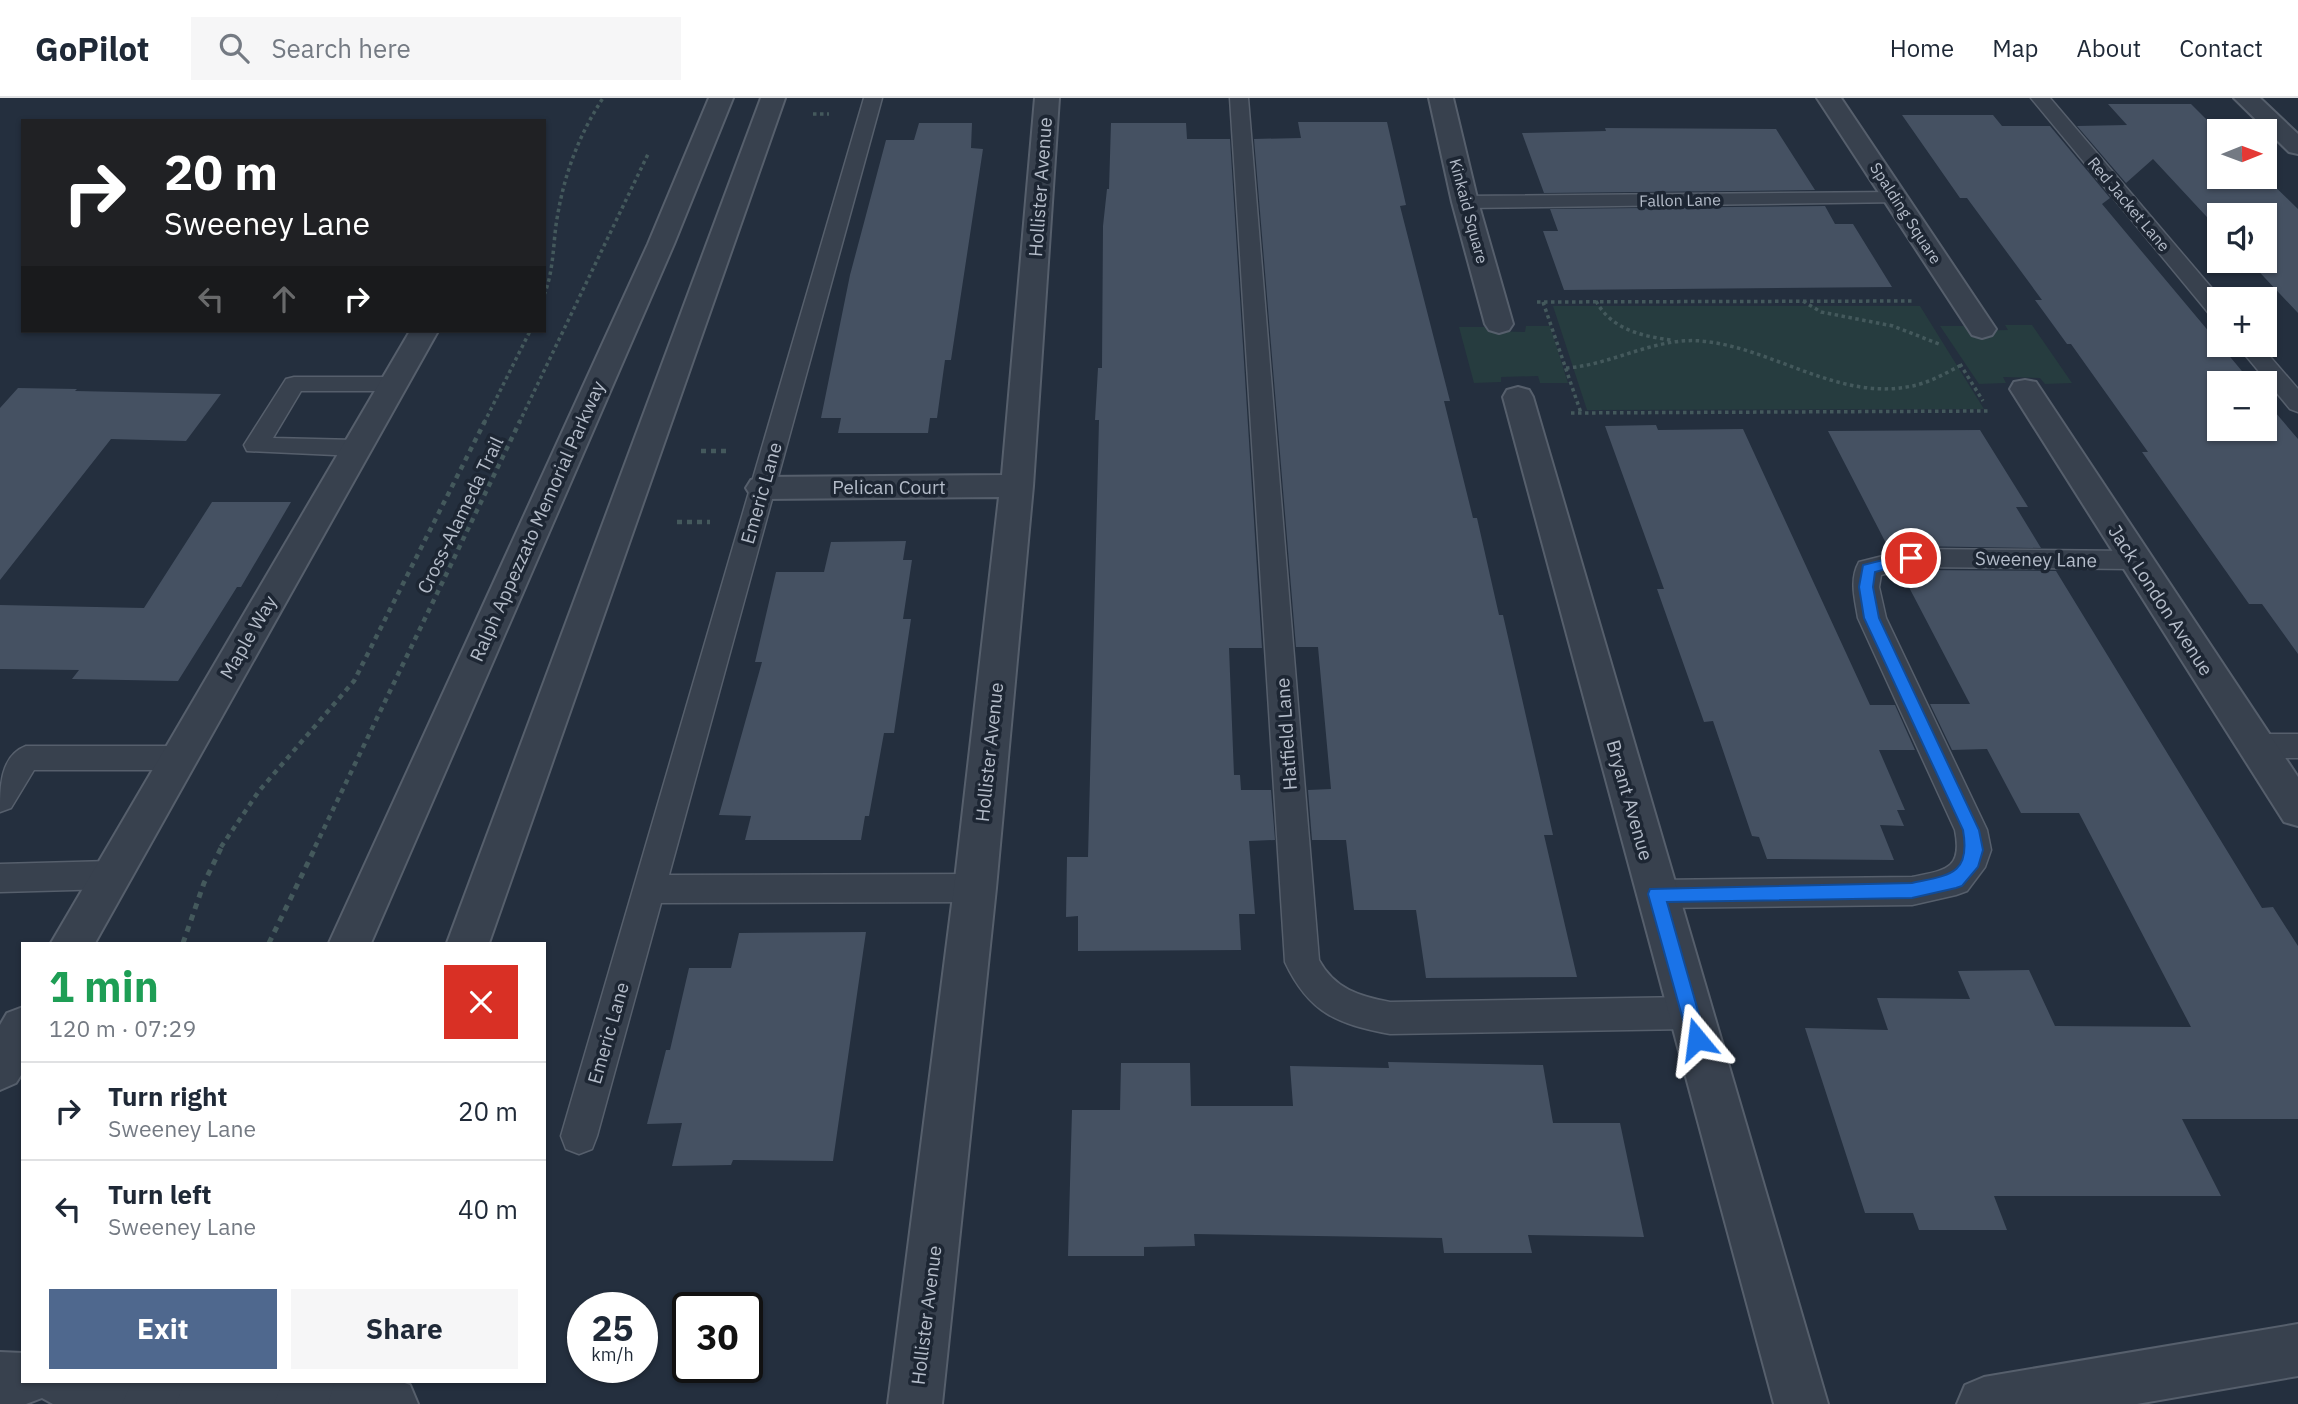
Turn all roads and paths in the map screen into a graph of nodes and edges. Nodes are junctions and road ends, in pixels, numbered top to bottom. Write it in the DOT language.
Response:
graph roads {
  1 [pos="603,98"];
  2 [pos="721,98"];
  3 [pos="773,98"];
  4 [pos="794,98"];
  5 [pos="873,98"];
  6 [pos="1047,98"];
  7 [pos="1238,98"];
  8 [pos="1441,98"];
  9 [pos="1829,98"];
  10 [pos="2040,98"];
  11 [pos="2246,98"];
  12 [pos="2298,147"];
  13 [pos="651,148"];
  14 [pos="1896,198"];
  15 [pos="1465,202"];
  16 [pos="718,245"];
  17 [pos="546,290"];
  18 [pos="2207,297"];
  19 [pos="1963,300"];
  20 [pos="1596,301"];
  21 [pos="1803,301"];
  22 [pos="1544,302"];
  23 [pos="1496,313"];
  24 [pos="1982,329"];
  25 [pos="423,333"];
  26 [pos="529,333"];
  27 [pos="1675,340"];
  28 [pos="1950,348"];
  29 [pos="2258,357"];
  30 [pos="1961,365"];
  31 [pos="1566,368"];
  32 [pos="393,384"];
  33 [pos="2032,400"];
  34 [pos="2298,404"];
  35 [pos="1520,405"];
  36 [pos="1581,413"];
  37 [pos="356,448"];
  38 [pos="1017,486"];
  39 [pos="762,488"];
  40 [pos="2134,560"];
  41 [pos="2256,746"];
  42 [pos="2298,746"];
  43 [pos="178,758"];
  44 [pos="0,799"];
  45 [pos="2298,810"];
  46 [pos="110,875"];
  47 [pos="0,878"];
  48 [pos="975,888"];
  49 [pos="649,889"];
  50 [pos="1656,894"];
  51 [pos="73,942"];
  52 [pos="183,942"];
  53 [pos="269,942"];
  54 [pos="350,942"];
  55 [pos="468,942"];
  56 [pos="1689,1013"];
  57 [pos="21,1031"];
  58 [pos="0,1068"];
  59 [pos="579,1136"];
  60 [pos="2298,1350"];
  61 [pos="0,1378"];
  62 [pos="21,1379"];
  63 [pos="80,1383"];
  64 [pos="155,1391"];
  65 [pos="304,1393"];
  66 [pos="391,1404"];
  67 [pos="915,1404"];
  68 [pos="1801,1404"];
  69 [pos="1984,1404"];
  1 -- 17 [label="path"];
  2 -- 54 [label="street, Ralph Appezzato Memorial Parkway"];
  3 -- 16 [label="street"];
  4 -- 16 [label="street"];
  5 -- 39 [label="lane, Emeric Lane"];
  6 -- 38 [label="street, Hollister Avenue"];
  7 -- 56 [label="lane, Hatfield Lane"];
  8 -- 15 [label="street, Kinkaid Square"];
  9 -- 14 [label="street, Spalding Square"];
  10 -- 18 [label="lane, Red Jacket Lane"];
  11 -- 12 [label="street"];
  13 -- 53 [label="path, Cross-Alameda Trail"];
  14 -- 15 [label="lane, Fallon Lane"];
  14 -- 19 [label="street, Spalding Square"];
  15 -- 23 [label="street, Kinkaid Square"];
  16 -- 55 [label="street"];
  19 -- 21 [label="path"];
  19 -- 24 [label="street, Spalding Square"];
  20 -- 21 [label="path"];
  20 -- 22 [label="path"];
  20 -- 27 [label="path"];
  21 -- 28 [label="path"];
  22 -- 23 [label="path"];
  22 -- 31 [label="path"];
  25 -- 32 [label="street, Maple Way"];
  26 -- 52 [label="path, Cross-Alameda Trail"];
  27 -- 30 [label="path"];
  27 -- 31 [label="path"];
  29 -- 34 [label="lane"];
  31 -- 36 [label="path"];
  32 -- 37 [label="street, Maple Way"];
  32 -- 37 [label="lane"];
  33 -- 36 [label="path"];
  33 -- 40 [label="street, Jack London Avenue"];
  35 -- 36 [label="path"];
  35 -- 50 [label="street, Bryant Avenue"];
  37 -- 43 [label="street, Maple Way"];
  38 -- 39 [label="street, Pelican Court"];
  38 -- 48 [label="street, Hollister Avenue"];
  39 -- 49 [label="lane, Emeric Lane"];
  40 -- 41 [label="street, Jack London Avenue"];
  40 -- 50 [label="lane, Sweeney Lane"];
  41 -- 42 [label="lane"];
  41 -- 45 [label="street, Jack London Avenue"];
  43 -- 44 [label="lane"];
  43 -- 46 [label="street, Maple Way"];
  46 -- 47 [label="lane"];
  46 -- 51 [label="street, Maple Way"];
  48 -- 49 [label="lane"];
  48 -- 67 [label="street, Hollister Avenue"];
  49 -- 59 [label="lane, Emeric Lane"];
  50 -- 56 [label="street, Bryant Avenue"];
  56 -- 68 [label="street, Bryant Avenue"];
  57 -- 58 [label="street"];
  60 -- 69 [label="street"];
  61 -- 62 [label="street"];
  63 -- 64 [label="street"];
  64 -- 65 [label="street"];
  65 -- 66 [label="street"];
}
